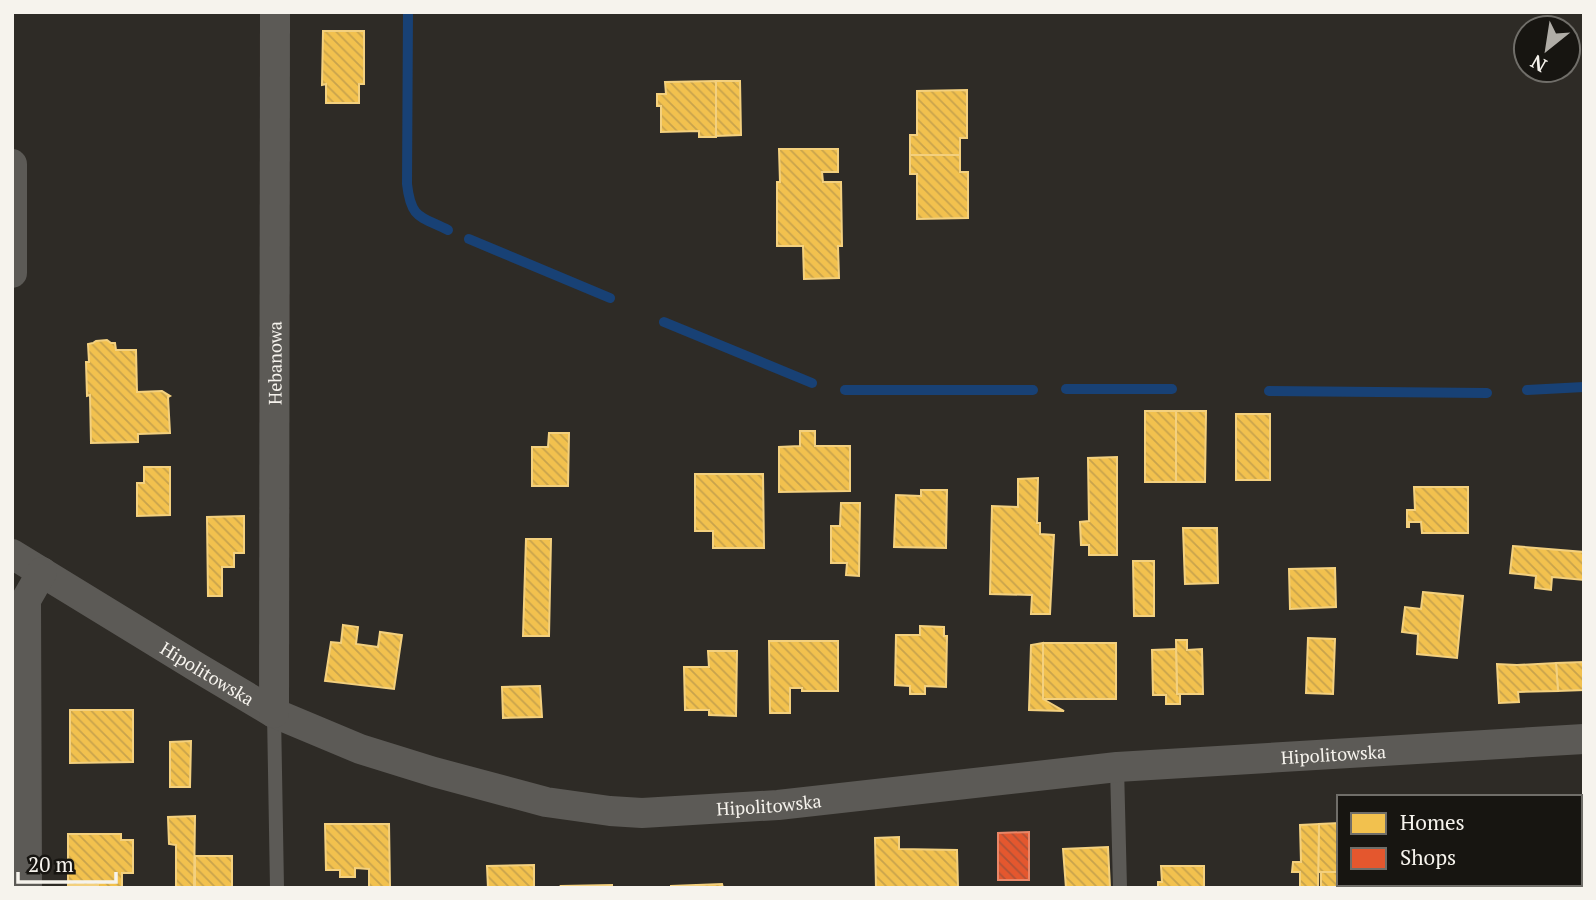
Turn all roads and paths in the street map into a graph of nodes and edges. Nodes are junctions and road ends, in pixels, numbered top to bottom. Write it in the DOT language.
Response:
graph roads {
  1 [pos="275,12"];
  2 [pos="12,164"];
  3 [pos="12,274"];
  4 [pos="12,554"];
  5 [pos="41,572"];
  6 [pos="274,713"];
  7 [pos="1584,739"];
  8 [pos="1117,767"];
  9 [pos="27,888"];
  10 [pos="277,888"];
  11 [pos="1120,888"];
  1 -- 6 [label="street, Hebanowa"];
  2 -- 3 [label="street"];
  4 -- 5 [label="street, Hipolitowska"];
  5 -- 6 [label="street, Hipolitowska"];
  5 -- 9 [label="street"];
  6 -- 8 [label="street, Hipolitowska"];
  6 -- 10 [label="lane"];
  7 -- 8 [label="street, Hipolitowska"];
  8 -- 11 [label="lane"];
}
